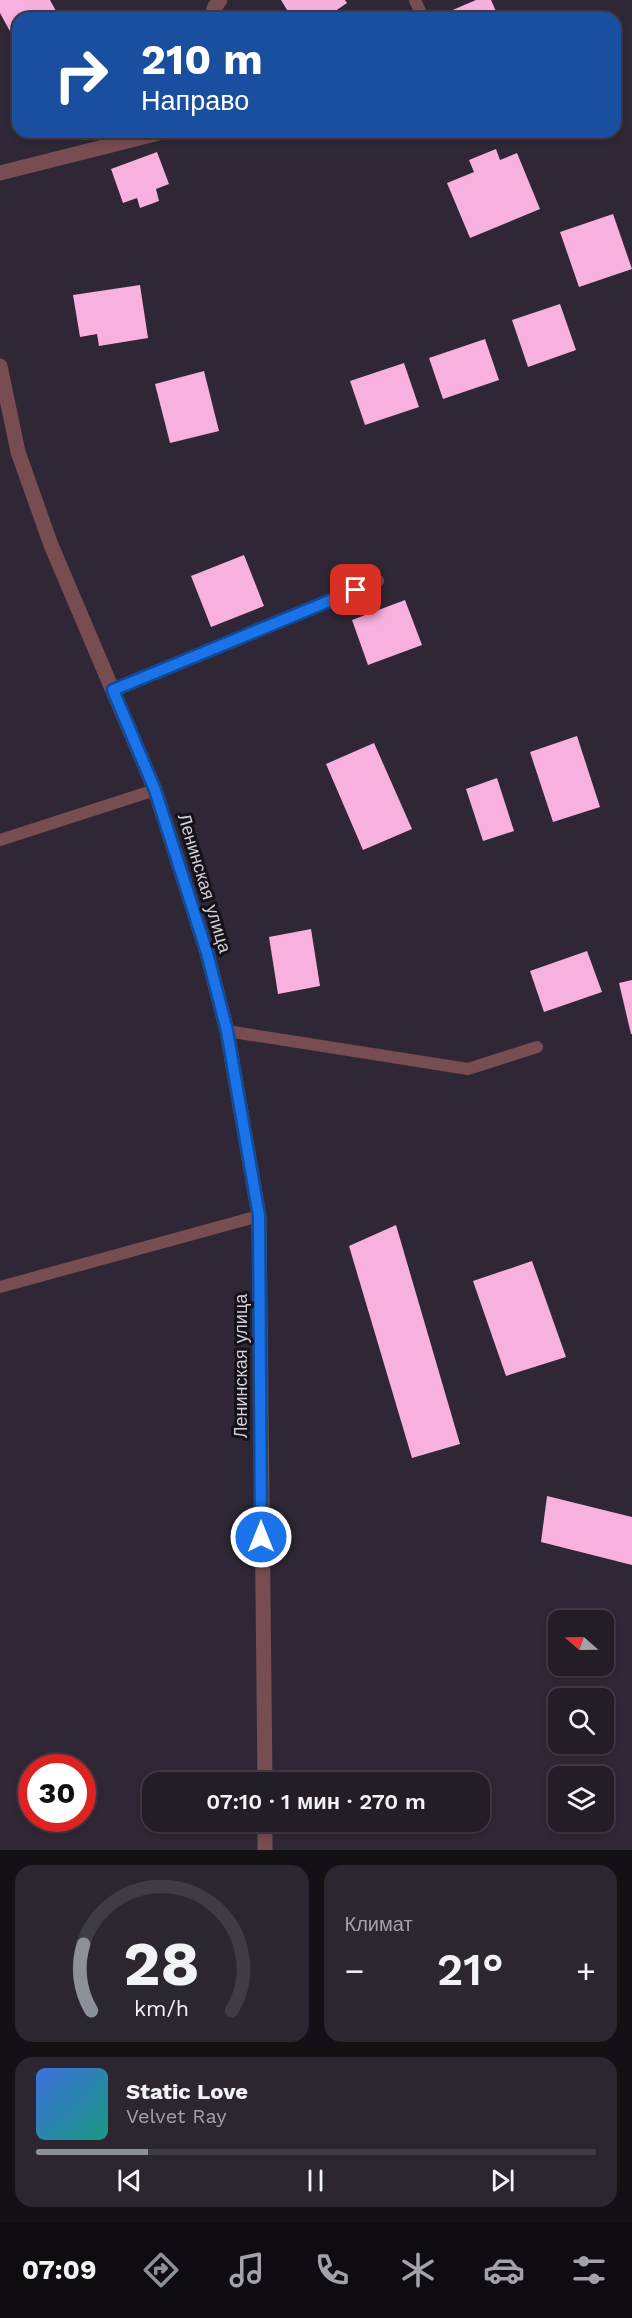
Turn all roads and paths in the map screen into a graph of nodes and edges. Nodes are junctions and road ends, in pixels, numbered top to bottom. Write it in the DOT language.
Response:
graph roads {
  1 [pos="139,138"];
  2 [pos="0,173"];
  3 [pos="0,366"];
  4 [pos="378,581"];
  5 [pos="113,690"];
  6 [pos="155,790"];
  7 [pos="0,840"];
  8 [pos="227,1031"];
  9 [pos="537,1047"];
  10 [pos="259,1216"];
  11 [pos="0,1287"];
  12 [pos="265,1772"];
  13 [pos="265,1832"];
  14 [pos="265,1850"];
  1 -- 2 [label="street"];
  3 -- 5 [label="street, Ленинская улица"];
  4 -- 5 [label="lane"];
  5 -- 6 [label="street, Ленинская улица"];
  6 -- 7 [label="lane"];
  6 -- 8 [label="street, Ленинская улица"];
  8 -- 9 [label="lane"];
  8 -- 10 [label="street, Ленинская улица"];
  10 -- 11 [label="lane"];
  10 -- 12 [label="street, Ленинская улица"];
  13 -- 14 [label="street"];
}
